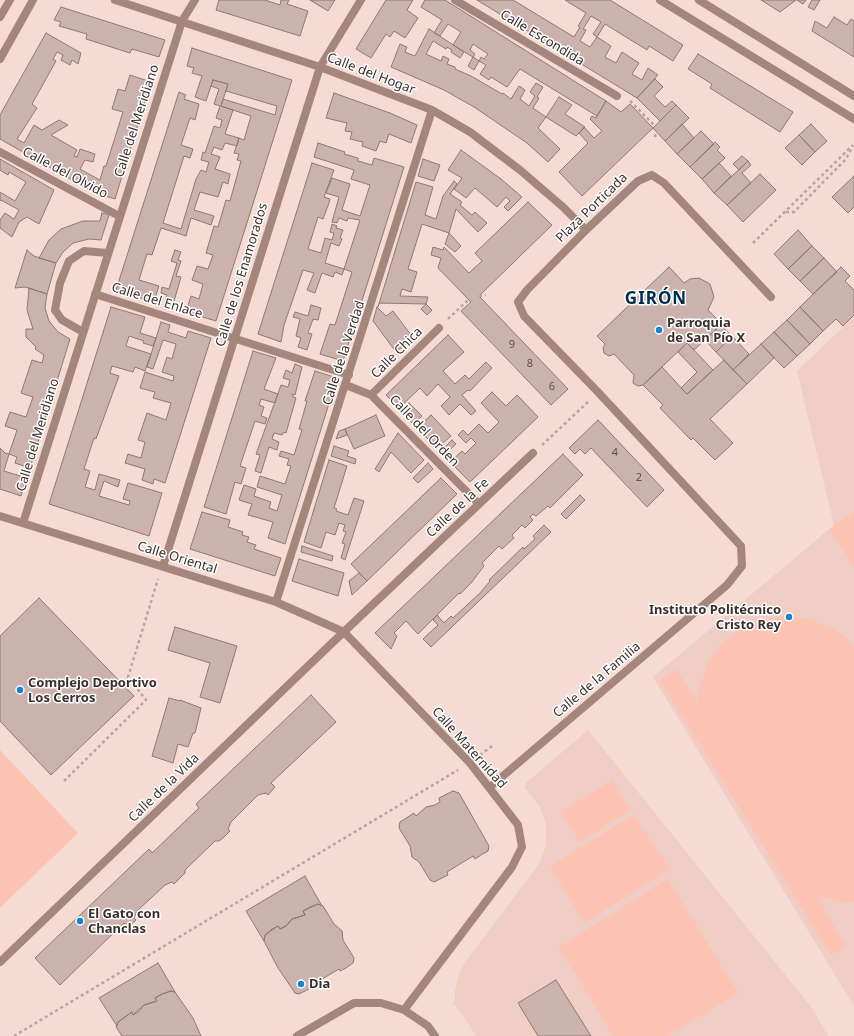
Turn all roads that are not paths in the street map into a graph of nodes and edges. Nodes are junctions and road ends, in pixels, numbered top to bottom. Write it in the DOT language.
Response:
graph roads {
  1 [pos="10,0"];
  2 [pos="33,0"];
  3 [pos="115,0"];
  4 [pos="195,0"];
  5 [pos="361,0"];
  6 [pos="455,0"];
  7 [pos="660,0"];
  8 [pos="699,0"];
  9 [pos="0,17"];
  10 [pos="182,21"];
  11 [pos="0,59"];
  12 [pos="320,67"];
  13 [pos="617,96"];
  14 [pos="854,96"];
  15 [pos="432,110"];
  16 [pos="854,119"];
  17 [pos="0,152"];
  18 [pos="119,216"];
  19 [pos="586,230"];
  20 [pos="108,253"];
  21 [pos="95,294"];
  22 [pos="771,297"];
  23 [pos="439,328"];
  24 [pos="83,332"];
  25 [pos="234,337"];
  26 [pos="349,375"];
  27 [pos="346,384"];
  28 [pos="597,391"];
  29 [pos="371,395"];
  30 [pos="533,453"];
  31 [pos="479,504"];
  32 [pos="0,516"];
  33 [pos="22,523"];
  34 [pos="163,566"];
  35 [pos="276,602"];
  36 [pos="344,632"];
  37 [pos="490,787"];
  38 [pos="0,962"];
  39 [pos="404,1010"];
  40 [pos="298,1036"];
  41 [pos="435,1036"];
  1 -- 9 [label="street"];
  2 -- 11 [label="street"];
  3 -- 10 [label="street, Calle del Hogar"];
  4 -- 10 [label="street, Calle del Meridiano"];
  5 -- 12 [label="street, Calle de los Enamorados"];
  6 -- 13 [label="street, Calle Escondida"];
  7 -- 16 [label="street"];
  8 -- 14 [label="street"];
  10 -- 12 [label="street, Calle del Hogar"];
  10 -- 18 [label="street, Calle del Meridiano"];
  12 -- 15 [label="street, Calle del Hogar"];
  12 -- 25 [label="street, Calle de los Enamorados"];
  15 -- 19 [label="street, Calle del Hogar"];
  15 -- 26 [label="street, Calle de la Verdad"];
  17 -- 18 [label="street, Calle del Olvido"];
  18 -- 20 [label="street, Calle del Meridiano"];
  19 -- 22 [label="street, Plaza Porticada"];
  19 -- 28 [label="street, Plaza Porticada"];
  20 -- 21 [label="street, Calle del Meridiano"];
  20 -- 24 [label="street"];
  21 -- 24 [label="street, Calle del Meridiano"];
  21 -- 25 [label="street, Calle del Enlace"];
  23 -- 29 [label="street, Calle Chica"];
  24 -- 33 [label="street, Calle del Meridiano"];
  25 -- 26 [label="street, Calle del Enlace"];
  25 -- 34 [label="street, Calle de los Enamorados"];
  26 -- 27 [label="street, Calle de la Verdad"];
  27 -- 29 [label="street, Calle del Orden"];
  27 -- 35 [label="street, Calle de la Verdad"];
  28 -- 37 [label="street, Calle de la Familia"];
  29 -- 31 [label="street, Calle del Orden"];
  30 -- 31 [label="street, Calle de la Fe"];
  31 -- 36 [label="street, Calle de la Fe"];
  32 -- 33 [label="street, Calle Oriental"];
  33 -- 34 [label="street, Calle Oriental"];
  34 -- 35 [label="street, Calle Oriental"];
  35 -- 36 [label="street, Calle Oriental"];
  36 -- 37 [label="street, Calle Maternidad"];
  36 -- 38 [label="street, Calle de la Vida"];
  37 -- 39 [label="street, Calle Maternidad"];
  39 -- 40 [label="street"];
  39 -- 41 [label="street"];
}
